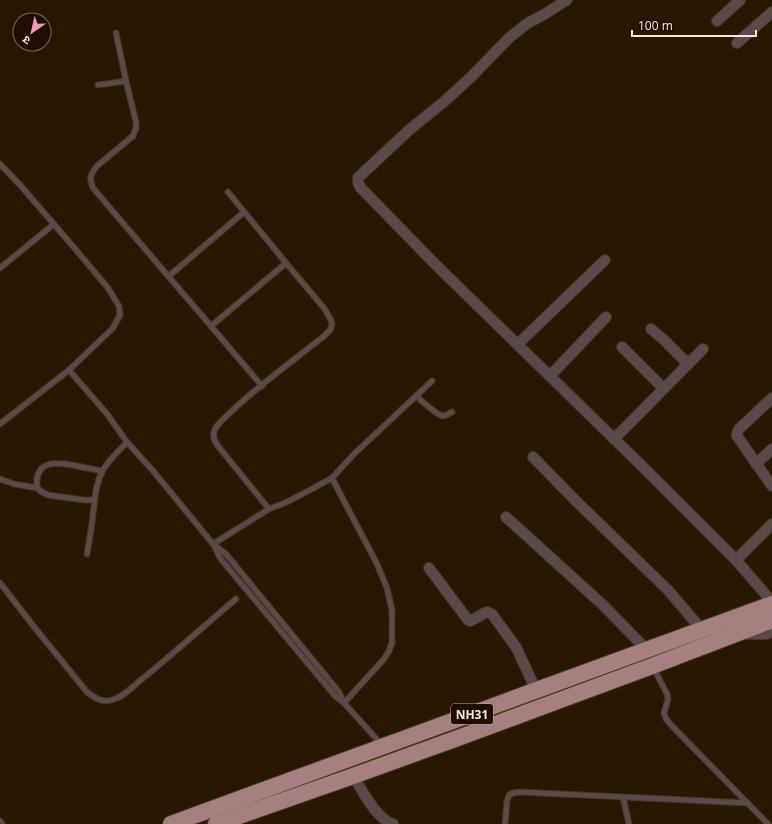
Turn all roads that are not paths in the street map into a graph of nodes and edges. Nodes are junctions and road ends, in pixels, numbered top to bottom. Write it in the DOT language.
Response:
graph roads {
  1 [pos="740,0"];
  2 [pos="562,1"];
  3 [pos="772,12"];
  4 [pos="717,21"];
  5 [pos="116,33"];
  6 [pos="737,43"];
  7 [pos="126,81"];
  8 [pos="98,85"];
  9 [pos="0,164"];
  10 [pos="228,192"];
  11 [pos="244,212"];
  12 [pos="54,224"];
  13 [pos="605,260"];
  14 [pos="286,263"];
  15 [pos="0,268"];
  16 [pos="169,276"];
  17 [pos="606,316"];
  18 [pos="211,326"];
  19 [pos="650,329"];
  20 [pos="518,344"];
  21 [pos="622,347"];
  22 [pos="703,349"];
  23 [pos="688,364"];
  24 [pos="69,370"];
  25 [pos="550,376"];
  26 [pos="432,381"];
  27 [pos="262,386"];
  28 [pos="663,388"];
  29 [pos="416,396"];
  30 [pos="772,398"];
  31 [pos="452,412"];
  32 [pos="0,424"];
  33 [pos="614,439"];
  34 [pos="127,442"];
  35 [pos="772,449"];
  36 [pos="532,457"];
  37 [pos="756,464"];
  38 [pos="102,471"];
  39 [pos="332,478"];
  40 [pos="0,479"];
  41 [pos="772,486"];
  42 [pos="37,488"];
  43 [pos="94,500"];
  44 [pos="269,509"];
  45 [pos="506,517"];
  46 [pos="772,524"];
  47 [pos="214,545"];
  48 [pos="87,554"];
  49 [pos="736,560"];
  50 [pos="429,568"];
  51 [pos="0,583"];
  52 [pos="770,598"];
  53 [pos="236,599"];
  54 [pos="772,620"];
  55 [pos="731,627"];
  56 [pos="702,630"];
  57 [pos="772,632"];
  58 [pos="647,650"];
  59 [pos="652,666"];
  60 [pos="536,690"];
  61 [pos="344,702"];
  62 [pos="384,747"];
  63 [pos="353,776"];
  64 [pos="622,797"];
  65 [pos="748,803"];
  66 [pos="0,821"];
  67 [pos="2,824"];
  68 [pos="171,824"];
  69 [pos="216,824"];
  70 [pos="393,824"];
  71 [pos="506,824"];
  72 [pos="630,824"];
  73 [pos="768,824"];
  1 -- 4 [label="street"];
  2 -- 20 [label="street"];
  3 -- 6 [label="street"];
  5 -- 7 [label="lane"];
  7 -- 8 [label="lane"];
  7 -- 16 [label="lane"];
  9 -- 12 [label="lane"];
  10 -- 11 [label="lane"];
  11 -- 14 [label="lane"];
  11 -- 16 [label="lane"];
  12 -- 15 [label="lane"];
  12 -- 24 [label="lane"];
  13 -- 20 [label="street"];
  14 -- 18 [label="lane"];
  14 -- 27 [label="lane"];
  16 -- 18 [label="lane"];
  17 -- 25 [label="street"];
  18 -- 27 [label="lane"];
  19 -- 23 [label="street"];
  20 -- 25 [label="street"];
  21 -- 28 [label="street"];
  22 -- 23 [label="street"];
  23 -- 28 [label="street"];
  24 -- 32 [label="lane"];
  24 -- 34 [label="lane"];
  25 -- 33 [label="street"];
  26 -- 29 [label="lane"];
  27 -- 44 [label="lane"];
  28 -- 33 [label="street"];
  29 -- 31 [label="lane"];
  29 -- 39 [label="lane"];
  30 -- 37 [label="street"];
  33 -- 49 [label="street"];
  34 -- 38 [label="lane"];
  34 -- 47 [label="lane"];
  35 -- 37 [label="street"];
  36 -- 56 [label="street"];
  37 -- 41 [label="street"];
  38 -- 42 [label="lane"];
  38 -- 43 [label="lane"];
  39 -- 44 [label="lane"];
  39 -- 61 [label="lane"];
  40 -- 42 [label="lane"];
  42 -- 43 [label="lane"];
  43 -- 48 [label="lane"];
  44 -- 47 [label="lane"];
  45 -- 58 [label="street"];
  46 -- 49 [label="street"];
  47 -- 61 [label="lane"];
  49 -- 52 [label="street"];
  50 -- 60 [label="street"];
  51 -- 53 [label="lane"];
  52 -- 55 [label="highway, NH31"];
  54 -- 55 [label="highway, NH31"];
  55 -- 56 [label="highway, NH31"];
  55 -- 57 [label="street"];
  55 -- 59 [label="highway, NH31"];
  56 -- 58 [label="highway, NH31"];
  58 -- 60 [label="highway, NH31"];
  59 -- 63 [label="highway, NH31"];
  59 -- 65 [label="lane"];
  60 -- 62 [label="highway, NH31"];
  61 -- 62 [label="lane"];
  62 -- 68 [label="highway, NH31"];
  63 -- 69 [label="highway, NH31"];
  63 -- 70 [label="street"];
  64 -- 65 [label="lane"];
  64 -- 71 [label="lane"];
  64 -- 72 [label="lane"];
  65 -- 73 [label="lane"];
  66 -- 67 [label="lane"];
}
